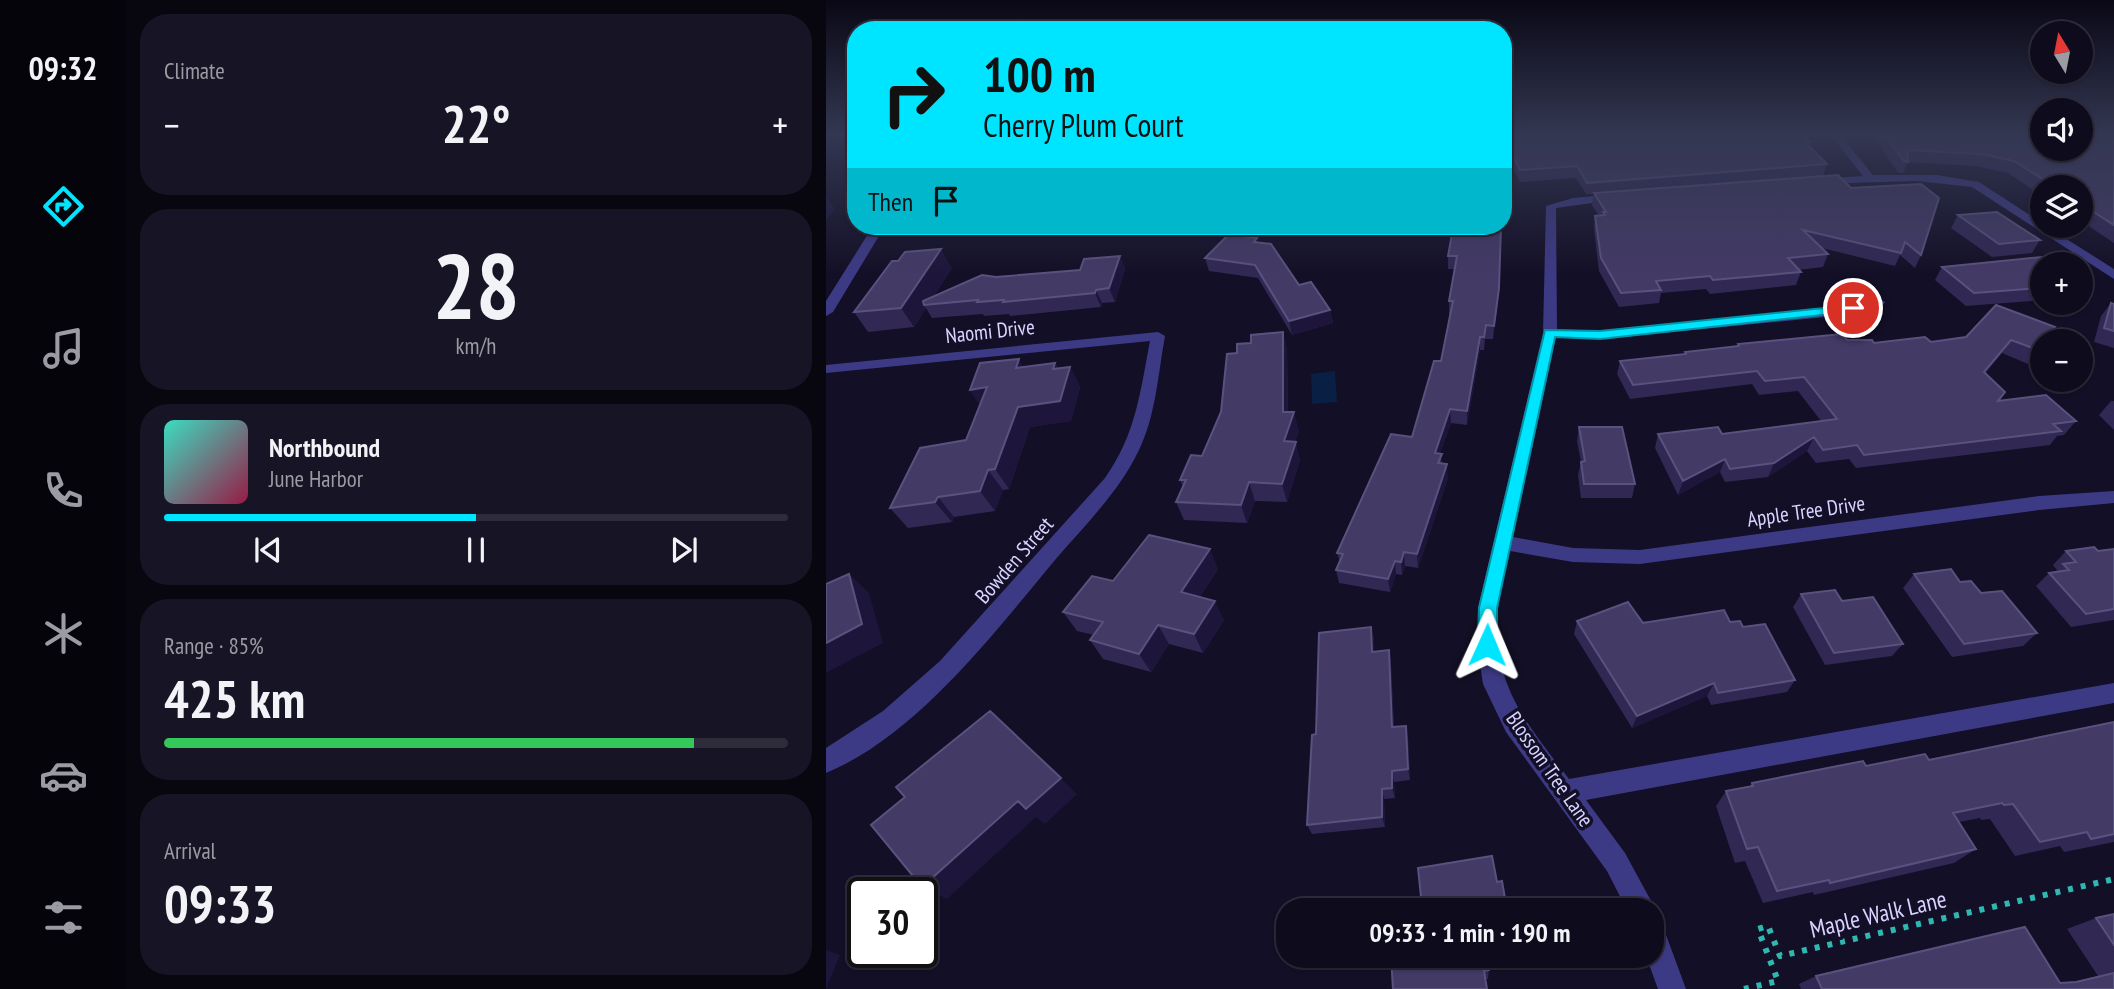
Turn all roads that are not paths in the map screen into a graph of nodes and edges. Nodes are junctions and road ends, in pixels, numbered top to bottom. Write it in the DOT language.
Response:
graph roads {
  1 [pos="1827,181"];
  2 [pos="1957,181"];
  3 [pos="1802,183"];
  4 [pos="1627,197"];
  5 [pos="873,235"];
  6 [pos="2114,275"];
  7 [pos="1878,302"];
  8 [pos="826,312"];
  9 [pos="1550,333"];
  10 [pos="1158,335"];
  11 [pos="826,369"];
  12 [pos="2114,497"];
  13 [pos="1504,543"];
  14 [pos="2114,693"];
  15 [pos="826,761"];
  16 [pos="1565,792"];
  17 [pos="1636,898"];
  18 [pos="1664,967"];
  19 [pos="1672,989"];
  1 -- 3 [label="street"];
  2 -- 6 [label="street"];
  4 -- 9 [label="street, Blossom Tree Lane"];
  5 -- 8 [label="street"];
  7 -- 9 [label="street"];
  9 -- 13 [label="street, Blossom Tree Lane"];
  10 -- 11 [label="street, Naomi Drive"];
  10 -- 15 [label="street, Bowden Street"];
  12 -- 13 [label="street, Apple Tree Drive"];
  13 -- 16 [label="street, Blossom Tree Lane"];
  14 -- 16 [label="street"];
  16 -- 17 [label="street, Blossom Tree Lane"];
  18 -- 19 [label="street"];
}
